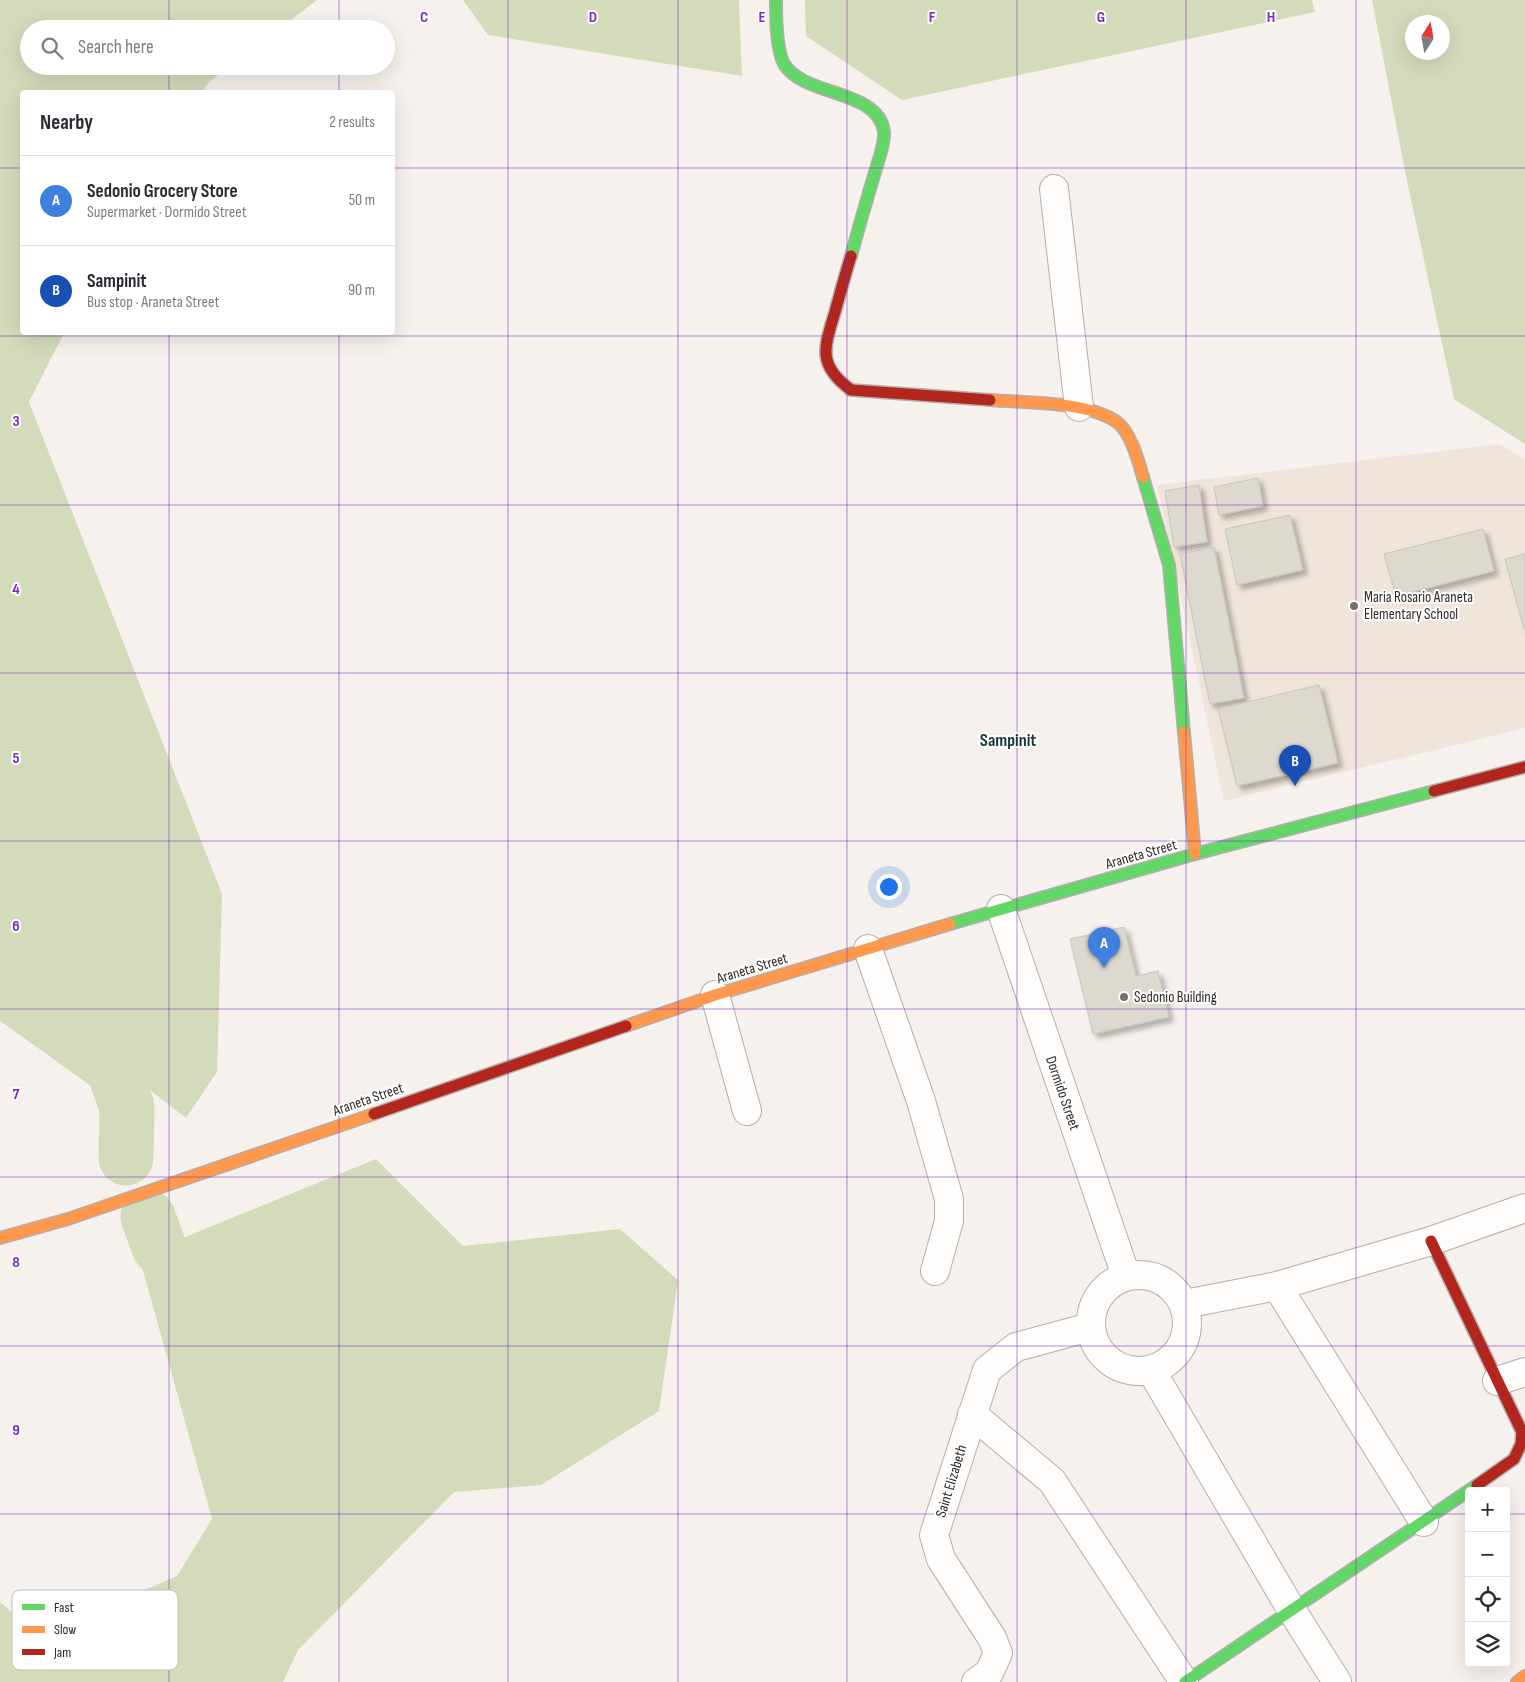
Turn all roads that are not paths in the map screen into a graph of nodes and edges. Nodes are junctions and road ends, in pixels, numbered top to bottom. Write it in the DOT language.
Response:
graph roads {
  1 [pos="776,0"];
  2 [pos="1054,189"];
  3 [pos="1079,407"];
  4 [pos="1525,768"];
  5 [pos="1195,854"];
  6 [pos="1001,909"];
  7 [pos="868,949"];
  8 [pos="715,995"];
  9 [pos="747,1111"];
  10 [pos="1525,1208"];
  11 [pos="0,1238"];
  12 [pos="1431,1241"];
  13 [pos="935,1271"];
  14 [pos="1126,1276"];
  15 [pos="1277,1286"];
  16 [pos="1185,1304"];
  17 [pos="1090,1327"];
  18 [pos="1151,1370"];
  19 [pos="1525,1372"];
  20 [pos="1498,1381"];
  21 [pos="972,1414"];
  22 [pos="1424,1522"];
  23 [pos="1291,1609"];
  24 [pos="1525,1676"];
  25 [pos="976,1682"];
  26 [pos="1184,1682"];
  27 [pos="1337,1682"];
  28 [pos="1517,1682"];
  1 -- 3 [label="main road"];
  2 -- 3 [label="street"];
  3 -- 5 [label="main road"];
  4 -- 5 [label="main road, Araneta Street"];
  5 -- 6 [label="main road, Araneta Street"];
  6 -- 7 [label="main road, Araneta Street"];
  6 -- 14 [label="street, Dormido Street"];
  7 -- 8 [label="main road, Araneta Street"];
  7 -- 13 [label="street"];
  8 -- 9 [label="street"];
  8 -- 11 [label="main road, Araneta Street"];
  10 -- 12 [label="street"];
  12 -- 15 [label="street"];
  12 -- 20 [label="main road"];
  14 -- 16 [label="street"];
  14 -- 17 [label="street"];
  15 -- 16 [label="street"];
  15 -- 22 [label="street"];
  16 -- 18 [label="street"];
  17 -- 18 [label="street"];
  17 -- 21 [label="street, Saint Elizabeth"];
  18 -- 23 [label="street"];
  19 -- 20 [label="street"];
  20 -- 22 [label="main road"];
  21 -- 25 [label="street, Saint Elizabeth"];
  21 -- 26 [label="street"];
  22 -- 23 [label="main road"];
  23 -- 26 [label="main road"];
  23 -- 27 [label="street"];
  24 -- 28 [label="main road"];
}
